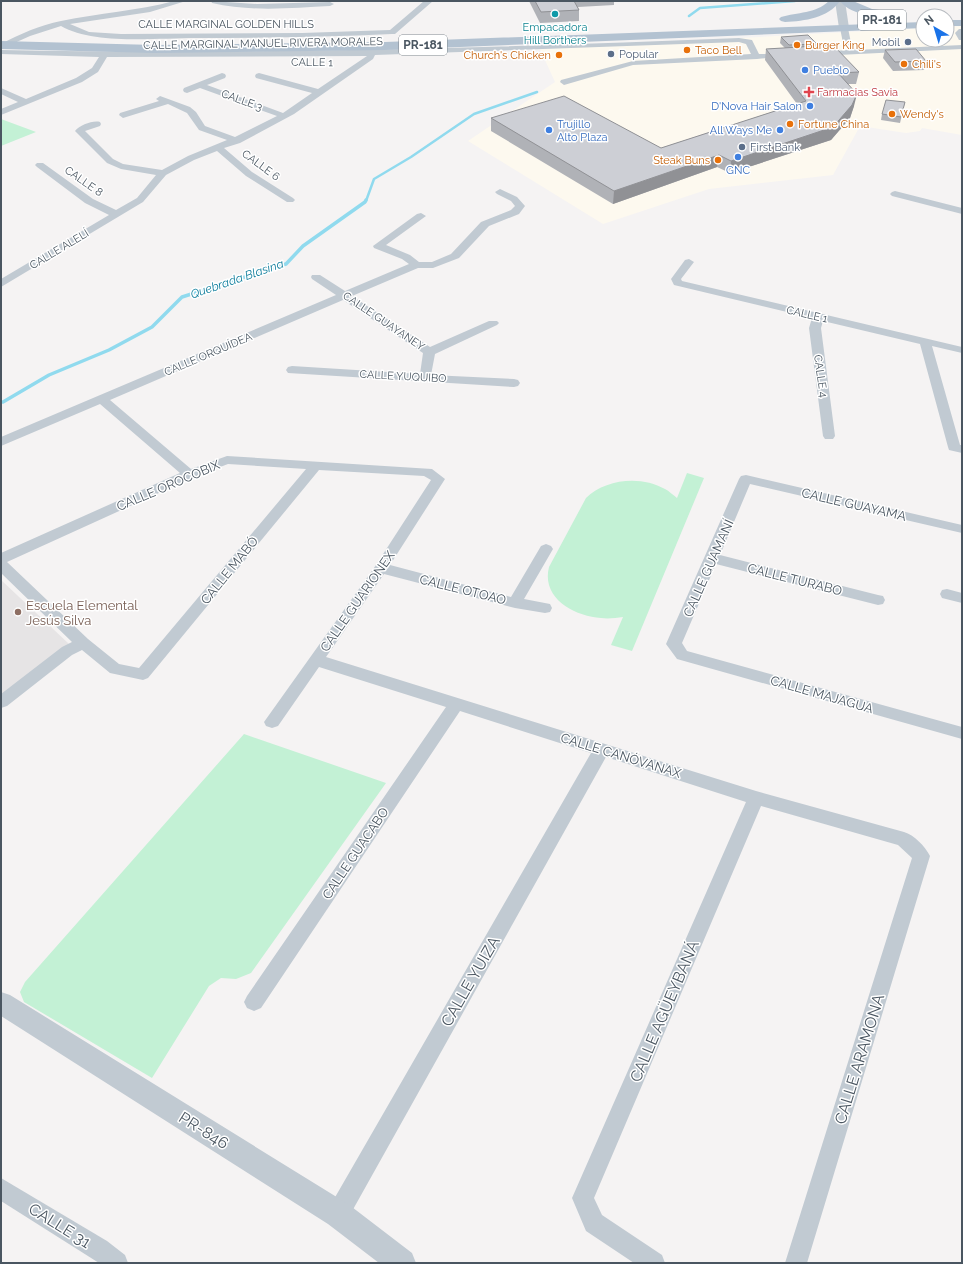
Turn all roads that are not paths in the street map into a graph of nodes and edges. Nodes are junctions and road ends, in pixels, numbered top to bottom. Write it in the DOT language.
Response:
graph roads {
  1 [pos="182,1"];
  2 [pos="215,1"];
  3 [pos="428,1"];
  4 [pos="835,1"];
  5 [pos="840,1"];
  6 [pos="846,1"];
  7 [pos="330,4"];
  8 [pos="915,19"];
  9 [pos="915,20"];
  10 [pos="62,23"];
  11 [pos="843,25"];
  12 [pos="729,26"];
  13 [pos="962,30"];
  14 [pos="962,38"];
  15 [pos="17,39"];
  16 [pos="637,44"];
  17 [pos="1,45"];
  18 [pos="962,47"];
  19 [pos="853,52"];
  20 [pos="372,54"];
  21 [pos="809,54"];
  22 [pos="104,55"];
  23 [pos="772,56"];
  24 [pos="757,57"];
  25 [pos="645,61"];
  26 [pos="265,62"];
  27 [pos="336,63"];
  28 [pos="222,76"];
  29 [pos="259,76"];
  30 [pos="564,82"];
  31 [pos="200,85"];
  32 [pos="187,90"];
  33 [pos="1,91"];
  34 [pos="318,92"];
  35 [pos="26,102"];
  36 [pos="1,112"];
  37 [pos="123,116"];
  38 [pos="284,116"];
  39 [pos="97,124"];
  40 [pos="237,141"];
  41 [pos="219,148"];
  42 [pos="40,165"];
  43 [pos="163,173"];
  44 [pos="500,192"];
  45 [pos="895,194"];
  46 [pos="290,200"];
  47 [pos="962,211"];
  48 [pos="117,215"];
  49 [pos="421,216"];
  50 [pos="689,262"];
  51 [pos="416,265"];
  52 [pos="316,277"];
  53 [pos="1,284"];
  54 [pos="345,295"];
  55 [pos="818,317"];
  56 [pos="493,323"];
  57 [pos="925,341"];
  58 [pos="962,350"];
  59 [pos="429,352"];
  60 [pos="292,370"];
  61 [pos="425,377"];
  62 [pos="514,383"];
  63 [pos="102,399"];
  64 [pos="830,436"];
  65 [pos="1,442"];
  66 [pos="962,449"];
  67 [pos="314,466"];
  68 [pos="190,474"];
  69 [pos="438,479"];
  70 [pos="746,479"];
  71 [pos="962,529"];
  72 [pos="546,549"];
  73 [pos="713,558"];
  74 [pos="1,559"];
  75 [pos="1,565"];
  76 [pos="381,568"];
  77 [pos="947,594"];
  78 [pos="962,598"];
  79 [pos="878,600"];
  80 [pos="515,603"];
  81 [pos="545,608"];
  82 [pos="83,643"];
  83 [pos="682,655"];
  84 [pos="316,660"];
  85 [pos="1,702"];
  86 [pos="456,704"];
  87 [pos="272,722"];
  88 [pos="962,734"];
  89 [pos="602,749"];
  90 [pos="756,798"];
  91 [pos="921,856"];
  92 [pos="254,1002"];
  93 [pos="1,1003"];
  94 [pos="1,1189"];
  95 [pos="338,1214"];
  96 [pos="117,1263"];
  97 [pos="402,1263"];
  98 [pos="654,1263"];
  99 [pos="796,1263"];
  1 -- 10 [label="street"];
  2 -- 7 [label="street"];
  3 -- 10 [label="street, CALLE MARGINAL GOLDEN HILLS"];
  4 -- 12 [label="main road"];
  5 -- 11 [label="street"];
  6 -- 8 [label="main road"];
  9 -- 11 [label="main road, PR-181"];
  10 -- 15 [label="street"];
  11 -- 12 [label="main road, PR-181"];
  11 -- 17 [label="main road, PR-181"];
  11 -- 19 [label="street"];
  12 -- 15 [label="main road, PR-181"];
  13 -- 14 [label="street"];
  15 -- 17 [label="main road, PR-181"];
  16 -- 20 [label="street, CALLE MARGINAL MANUEL RIVERA MORALES"];
  16 -- 24 [label="street, CALLE MARGINAL MANUEL RIVERA MORALES"];
  16 -- 25 [label="street"];
  17 -- 22 [label="street, CALLE MARGINAL MANUEL RIVERA MORALES"];
  18 -- 19 [label="street"];
  19 -- 21 [label="street"];
  20 -- 22 [label="street, CALLE MARGINAL MANUEL RIVERA MORALES"];
  20 -- 34 [label="street"];
  22 -- 35 [label="street"];
  23 -- 24 [label="street"];
  24 -- 25 [label="street"];
  25 -- 30 [label="street"];
  26 -- 27 [label="street, CALLE 1"];
  28 -- 31 [label="street"];
  29 -- 34 [label="street"];
  31 -- 32 [label="street"];
  31 -- 38 [label="street, CALLE 3"];
  33 -- 35 [label="street"];
  34 -- 38 [label="street"];
  35 -- 36 [label="street"];
  37 -- 40 [label="street"];
  38 -- 40 [label="street"];
  39 -- 43 [label="street"];
  40 -- 41 [label="street"];
  41 -- 43 [label="street"];
  41 -- 46 [label="street, CALLE 6"];
  42 -- 48 [label="street, CALLE 8"];
  43 -- 48 [label="street, CALLE ALELÍ"];
  44 -- 51 [label="street, CALLE ORQUÍDEA"];
  45 -- 47 [label="street"];
  48 -- 53 [label="street, CALLE ALELÍ"];
  49 -- 51 [label="street"];
  50 -- 55 [label="street, CALLE 1"];
  51 -- 54 [label="street, CALLE ORQUÍDEA"];
  52 -- 54 [label="street, CALLE GUAYANEY"];
  54 -- 59 [label="street, CALLE GUAYANEY"];
  54 -- 63 [label="street, CALLE ORQUÍDEA"];
  55 -- 57 [label="street, CALLE 1"];
  55 -- 64 [label="street, CALLE 4"];
  56 -- 59 [label="street"];
  57 -- 58 [label="street, CALLE 1"];
  57 -- 66 [label="street"];
  59 -- 61 [label="street, CALLE GUAYANEY"];
  60 -- 61 [label="street, CALLE YUQUIBO"];
  61 -- 62 [label="street, CALLE YUQUIBO"];
  63 -- 65 [label="street, CALLE ORQUÍDEA"];
  63 -- 68 [label="street"];
  67 -- 68 [label="street, CALLE OROCOBIX"];
  67 -- 69 [label="street, CALLE OROCOBIX"];
  67 -- 82 [label="street, CALLE MABÓ"];
  68 -- 74 [label="street, CALLE OROCOBIX"];
  69 -- 76 [label="street, CALLE GUARIONEX"];
  70 -- 71 [label="street, CALLE GUAYAMA"];
  70 -- 73 [label="street, CALLE GUAMANÍ"];
  72 -- 80 [label="street"];
  73 -- 79 [label="street, CALLE TURABO"];
  73 -- 83 [label="street, CALLE GUAMANÍ"];
  75 -- 82 [label="street"];
  76 -- 80 [label="street, CALLE OTOAO"];
  76 -- 84 [label="street, CALLE GUARIONEX"];
  77 -- 78 [label="street"];
  80 -- 81 [label="street, CALLE OTOAO"];
  82 -- 85 [label="street"];
  83 -- 88 [label="street, CALLE MAJAGUA"];
  84 -- 86 [label="street, CALLE CANÓVANAX"];
  84 -- 87 [label="street, CALLE GUARIONEX"];
  86 -- 89 [label="street, CALLE CANÓVANAX"];
  86 -- 92 [label="street, CALLE GUACABO"];
  89 -- 90 [label="street, CALLE CANÓVANAX"];
  89 -- 95 [label="street, CALLE YUIZA"];
  90 -- 91 [label="street, CALLE CANÓVANAX"];
  90 -- 98 [label="street, CALLE AGÜEYBANÁ"];
  91 -- 99 [label="street, CALLE ARAMONA"];
  93 -- 95 [label="street, PR-846 / PR-846"];
  94 -- 96 [label="street, CALLE 31"];
  95 -- 97 [label="street, PR-846 / PR-846"];
}
